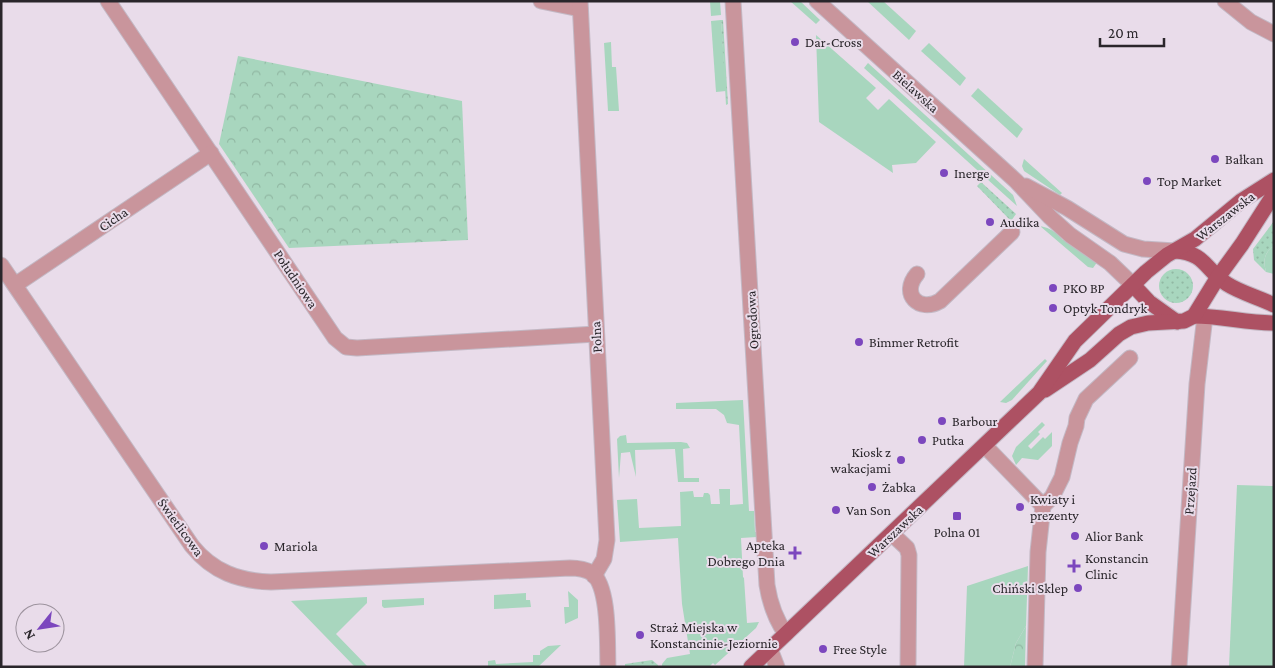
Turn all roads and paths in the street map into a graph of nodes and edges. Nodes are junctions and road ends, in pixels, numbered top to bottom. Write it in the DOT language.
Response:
graph roads {
  1 [pos="108,1"];
  2 [pos="541,1"];
  3 [pos="733,1"];
  4 [pos="817,1"];
  5 [pos="1225,1"];
  6 [pos="580,5"];
  7 [pos="1274,34"];
  8 [pos="211,153"];
  9 [pos="1274,180"];
  10 [pos="1016,181"];
  11 [pos="1273,198"];
  12 [pos="1012,232"];
  13 [pos="1175,251"];
  14 [pos="1,265"];
  15 [pos="917,274"];
  16 [pos="1218,277"];
  17 [pos="15,285"];
  18 [pos="1132,285"];
  19 [pos="1274,305"];
  20 [pos="1200,316"];
  21 [pos="1177,322"];
  22 [pos="1274,323"];
  23 [pos="596,334"];
  24 [pos="1130,358"];
  25 [pos="1039,393"];
  26 [pos="985,446"];
  27 [pos="1043,506"];
  28 [pos="892,534"];
  29 [pos="594,576"];
  30 [pos="786,634"];
  31 [pos="770,649"];
  32 [pos="608,667"];
  33 [pos="751,667"];
  34 [pos="777,667"];
  35 [pos="908,667"];
  36 [pos="1035,667"];
  37 [pos="1179,667"];
  1 -- 8 [label="street, Południowa"];
  2 -- 6 [label="street"];
  3 -- 30 [label="street, Ogrodowa"];
  4 -- 10 [label="street, Bielawska"];
  5 -- 7 [label="street"];
  6 -- 23 [label="street, Polna"];
  8 -- 17 [label="street, Cicha"];
  8 -- 23 [label="street, Południowa"];
  9 -- 13 [label="main road, Warszawska"];
  10 -- 13 [label="street, Bielawska"];
  10 -- 18 [label="street, Bielawska"];
  11 -- 16 [label="main road, Warszawska"];
  12 -- 15 [label="street"];
  13 -- 16 [label="main road"];
  13 -- 18 [label="main road"];
  14 -- 17 [label="street, Świetlicowa"];
  16 -- 19 [label="main road"];
  16 -- 20 [label="main road"];
  17 -- 29 [label="street, Świetlicowa"];
  18 -- 21 [label="main road"];
  18 -- 25 [label="main road, Warszawska"];
  20 -- 21 [label="main road"];
  20 -- 22 [label="main road"];
  20 -- 37 [label="street, Przejazd"];
  21 -- 25 [label="main road, Warszawska"];
  23 -- 29 [label="street, Polna"];
  24 -- 27 [label="street"];
  25 -- 26 [label="main road, Warszawska"];
  26 -- 27 [label="street"];
  26 -- 28 [label="main road, Warszawska"];
  27 -- 36 [label="street"];
  28 -- 30 [label="main road, Warszawska"];
  28 -- 35 [label="street"];
  29 -- 32 [label="street"];
  30 -- 31 [label="main road, Warszawska"];
  31 -- 33 [label="main road, Warszawska"];
  31 -- 34 [label="street"];
}
